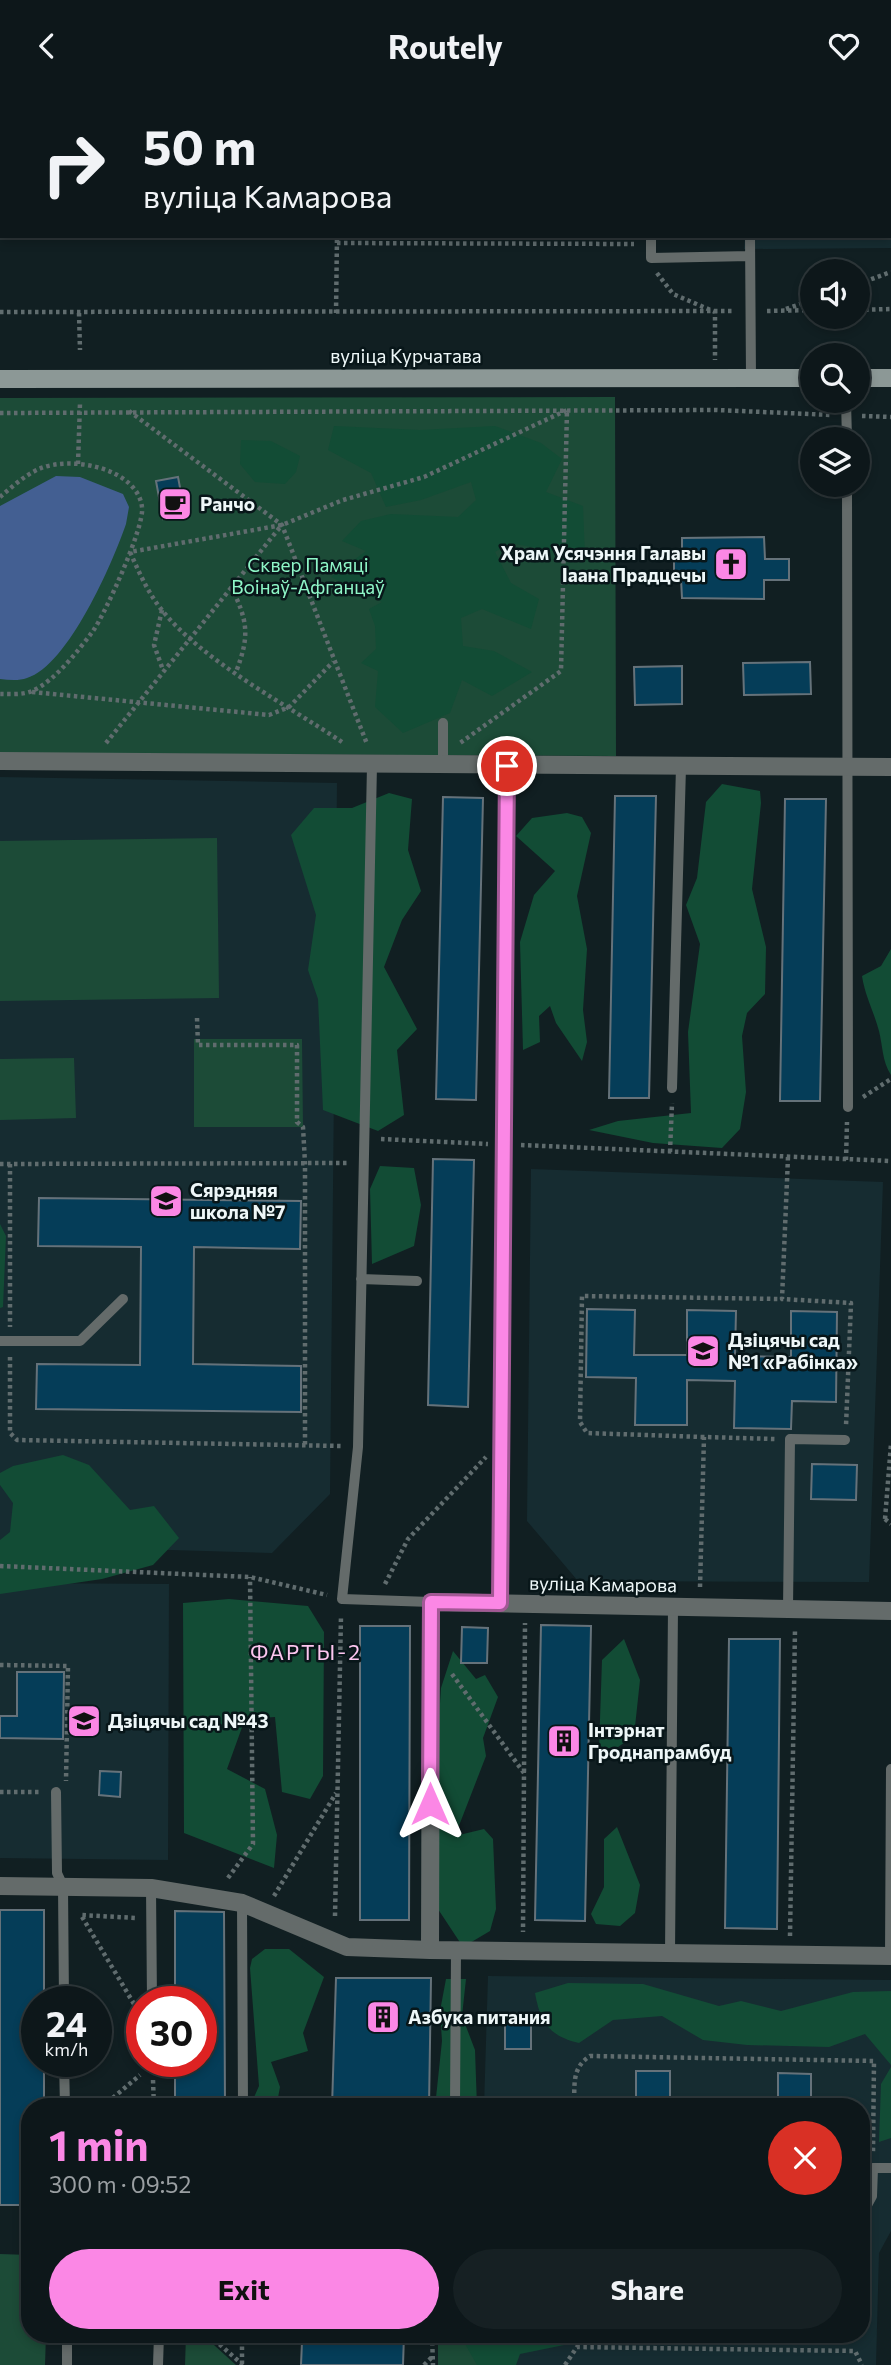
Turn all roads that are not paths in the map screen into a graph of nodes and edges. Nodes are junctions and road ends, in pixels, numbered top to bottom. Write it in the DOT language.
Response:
graph roads {
  1 [pos="650,238"];
  2 [pos="750,238"];
  3 [pos="750,255"];
  4 [pos="751,377"];
  5 [pos="800,377"];
  6 [pos="870,378"];
  7 [pos="891,378"];
  8 [pos="0,379"];
  9 [pos="847,497"];
  10 [pos="443,723"];
  11 [pos="0,761"];
  12 [pos="372,765"];
  13 [pos="443,765"];
  14 [pos="507,766"];
  15 [pos="681,767"];
  16 [pos="891,767"];
  17 [pos="846,768"];
  18 [pos="673,1088"];
  19 [pos="848,1107"];
  20 [pos="360,1279"];
  21 [pos="417,1281"];
  22 [pos="122,1299"];
  23 [pos="5,1341"];
  24 [pos="845,1440"];
  25 [pos="431,1602"];
  26 [pos="500,1603"];
  27 [pos="673,1607"];
  28 [pos="792,1609"];
  29 [pos="891,1611"];
  30 [pos="891,1769"];
  31 [pos="56,1792"];
  32 [pos="0,1886"];
  33 [pos="63,1886"];
  34 [pos="152,1888"];
  35 [pos="242,1903"];
  36 [pos="430,1950"];
  37 [pos="456,1950"];
  38 [pos="670,1954"];
  39 [pos="890,1957"];
  40 [pos="64,1986"];
  41 [pos="152,1986"];
  42 [pos="64,2077"];
  43 [pos="65,2098"];
  44 [pos="243,2098"];
  45 [pos="455,2098"];
  46 [pos="891,2168"];
  47 [pos="870,2200"];
  48 [pos="67,2343"];
  49 [pos="159,2343"];
  50 [pos="67,2365"];
  51 [pos="158,2365"];
  1 -- 3 [label="lane"];
  2 -- 3 [label="lane"];
  3 -- 4 [label="lane"];
  4 -- 5 [label="main road, вуліца Курчатава"];
  4 -- 8 [label="main road, вуліца Курчатава"];
  6 -- 7 [label="main road"];
  9 -- 17 [label="lane"];
  10 -- 13 [label="lane"];
  11 -- 12 [label="street"];
  12 -- 13 [label="street"];
  12 -- 20 [label="lane"];
  13 -- 14 [label="street"];
  14 -- 15 [label="street"];
  14 -- 26 [label="lane"];
  15 -- 17 [label="street"];
  15 -- 18 [label="lane"];
  16 -- 17 [label="street"];
  17 -- 19 [label="lane"];
  20 -- 21 [label="lane"];
  20 -- 25 [label="lane"];
  22 -- 23 [label="lane"];
  24 -- 28 [label="lane"];
  25 -- 26 [label="street, вуліца Камарова"];
  25 -- 36 [label="street"];
  26 -- 27 [label="street, вуліца Камарова"];
  27 -- 28 [label="street, вуліца Камарова"];
  27 -- 38 [label="lane"];
  28 -- 29 [label="street, вуліца Камарова"];
  30 -- 39 [label="lane"];
  31 -- 33 [label="lane"];
  32 -- 33 [label="street"];
  33 -- 34 [label="street"];
  33 -- 40 [label="lane"];
  34 -- 35 [label="street"];
  34 -- 41 [label="lane"];
  35 -- 36 [label="street"];
  35 -- 44 [label="lane"];
  36 -- 37 [label="street"];
  37 -- 38 [label="street"];
  37 -- 45 [label="lane"];
  38 -- 39 [label="street"];
  42 -- 43 [label="lane"];
  46 -- 47 [label="lane"];
  48 -- 50 [label="lane"];
  49 -- 51 [label="lane"];
}
